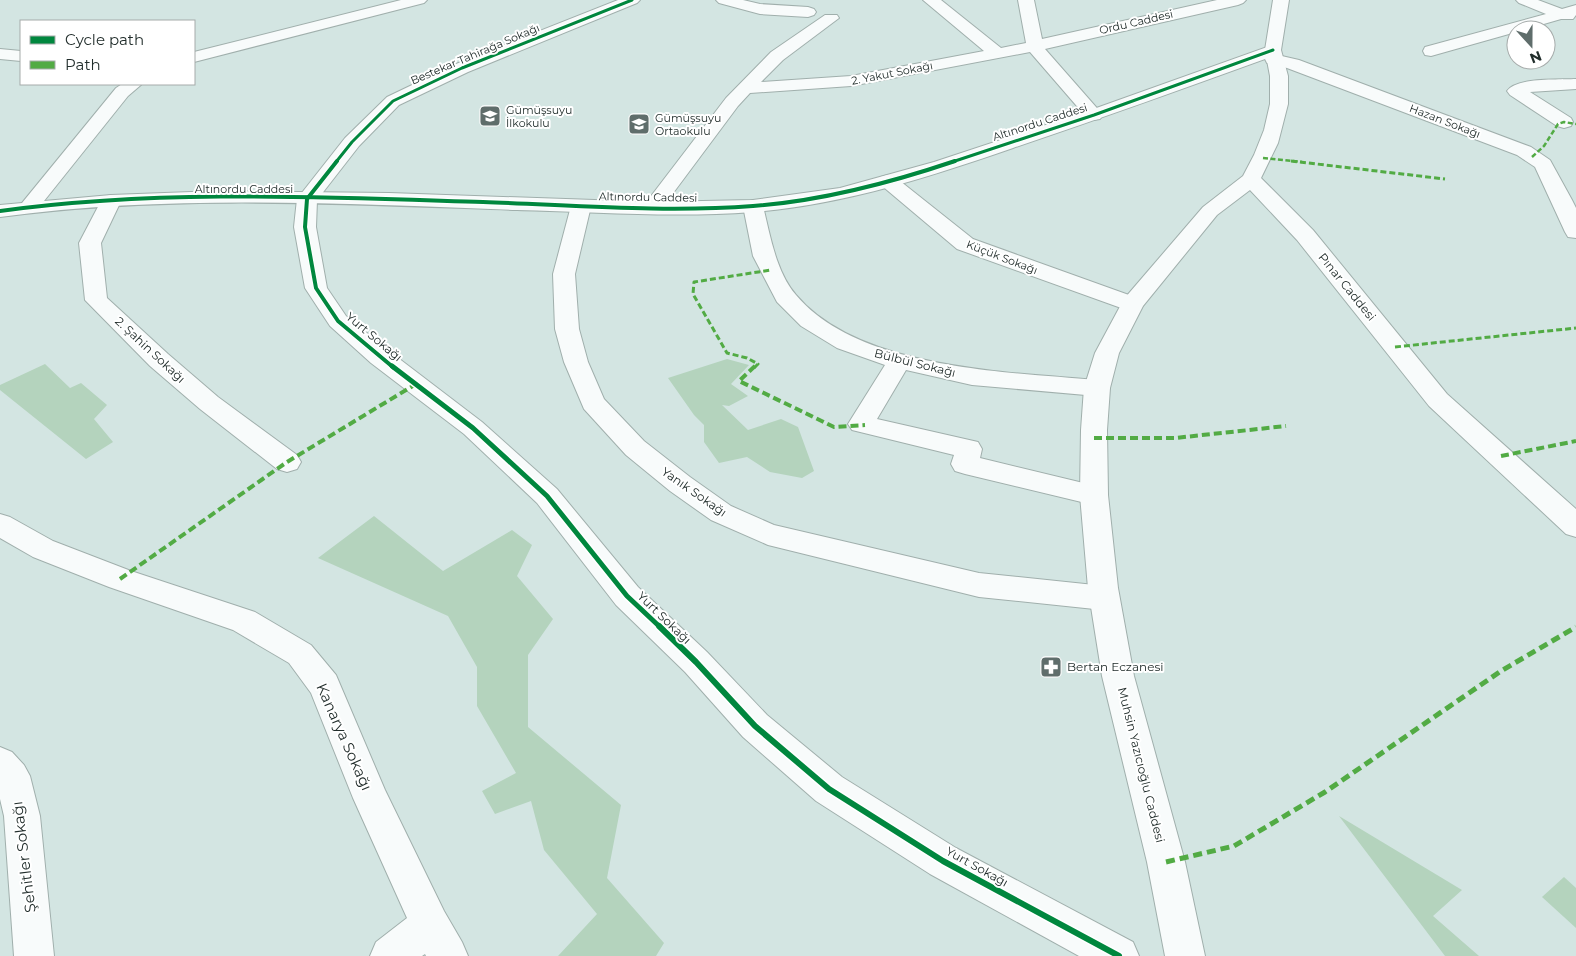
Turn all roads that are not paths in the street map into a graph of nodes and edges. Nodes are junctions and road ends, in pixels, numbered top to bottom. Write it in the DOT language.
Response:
graph roads {
  1 [pos="419,0"];
  2 [pos="632,0"];
  3 [pos="724,0"];
  4 [pos="931,0"];
  5 [pos="1026,0"];
  6 [pos="1238,0"];
  7 [pos="1281,0"];
  8 [pos="1524,0"];
  9 [pos="808,12"];
  10 [pos="1572,15"];
  11 [pos="832,18"];
  12 [pos="1035,46"];
  13 [pos="1431,51"];
  14 [pos="997,53"];
  15 [pos="0,54"];
  16 [pos="1273,54"];
  17 [pos="20,56"];
  18 [pos="195,57"];
  19 [pos="1576,84"];
  20 [pos="132,85"];
  21 [pos="747,88"];
  22 [pos="1094,115"];
  23 [pos="1564,122"];
  24 [pos="1250,180"];
  25 [pos="888,181"];
  26 [pos="306,199"];
  27 [pos="110,201"];
  28 [pos="581,206"];
  29 [pos="752,206"];
  30 [pos="29,207"];
  31 [pos="652,208"];
  32 [pos="0,211"];
  33 [pos="1576,232"];
  34 [pos="1132,304"];
  35 [pos="899,361"];
  36 [pos="1097,388"];
  37 [pos="287,462"];
  38 [pos="1094,495"];
  39 [pos="0,525"];
  40 [pos="1576,526"];
  41 [pos="1104,598"];
  42 [pos="0,764"];
  43 [pos="439,940"];
  44 [pos="34,956"];
  45 [pos="390,956"];
  46 [pos="1119,956"];
  47 [pos="1185,956"];
  1 -- 18 [label="street"];
  2 -- 26 [label="street, Bestekar Tahirağa Sokağı"];
  3 -- 9 [label="street"];
  4 -- 14 [label="street"];
  5 -- 12 [label="street"];
  6 -- 12 [label="street, Ordu Caddesi"];
  7 -- 16 [label="street"];
  8 -- 10 [label="street"];
  10 -- 13 [label="street"];
  11 -- 21 [label="street"];
  12 -- 14 [label="street, 2. Yakut Sokağı"];
  12 -- 22 [label="street"];
  14 -- 21 [label="street, 2. Yakut Sokağı"];
  15 -- 17 [label="street"];
  16 -- 22 [label="street, Altınordu Caddesi"];
  16 -- 24 [label="street"];
  16 -- 33 [label="street, Hazan Sokağı"];
  19 -- 23 [label="street"];
  20 -- 30 [label="street"];
  21 -- 31 [label="street"];
  22 -- 25 [label="street, Altınordu Caddesi"];
  24 -- 34 [label="street, Muhsin Yazıcıoğlu Caddesi"];
  24 -- 40 [label="street, Pınar Caddesi"];
  25 -- 29 [label="street, Altınordu Caddesi"];
  25 -- 34 [label="street, Küçük Sokağı"];
  26 -- 27 [label="street, Altınordu Caddesi"];
  26 -- 28 [label="street, Altınordu Caddesi"];
  26 -- 46 [label="street, Yurt Sokağı"];
  27 -- 30 [label="street, Altınordu Caddesi"];
  27 -- 37 [label="street, 2. Şahin Sokağı"];
  28 -- 31 [label="street, Altınordu Caddesi"];
  28 -- 41 [label="street, Yanık Sokağı"];
  29 -- 31 [label="street, Altınordu Caddesi"];
  29 -- 35 [label="street, Bülbül Sokağı"];
  30 -- 32 [label="street, Altınordu Caddesi"];
  34 -- 36 [label="street, Muhsin Yazıcıoğlu Caddesi"];
  35 -- 36 [label="street, Bülbül Sokağı"];
  35 -- 38 [label="street"];
  36 -- 38 [label="street, Muhsin Yazıcıoğlu Caddesi"];
  38 -- 41 [label="street, Muhsin Yazıcıoğlu Caddesi"];
  39 -- 43 [label="street, Kanarya Sokağı"];
  41 -- 47 [label="street, Muhsin Yazıcıoğlu Caddesi"];
  42 -- 44 [label="street, Şehitler Sokağı"];
  43 -- 45 [label="street"];
}
